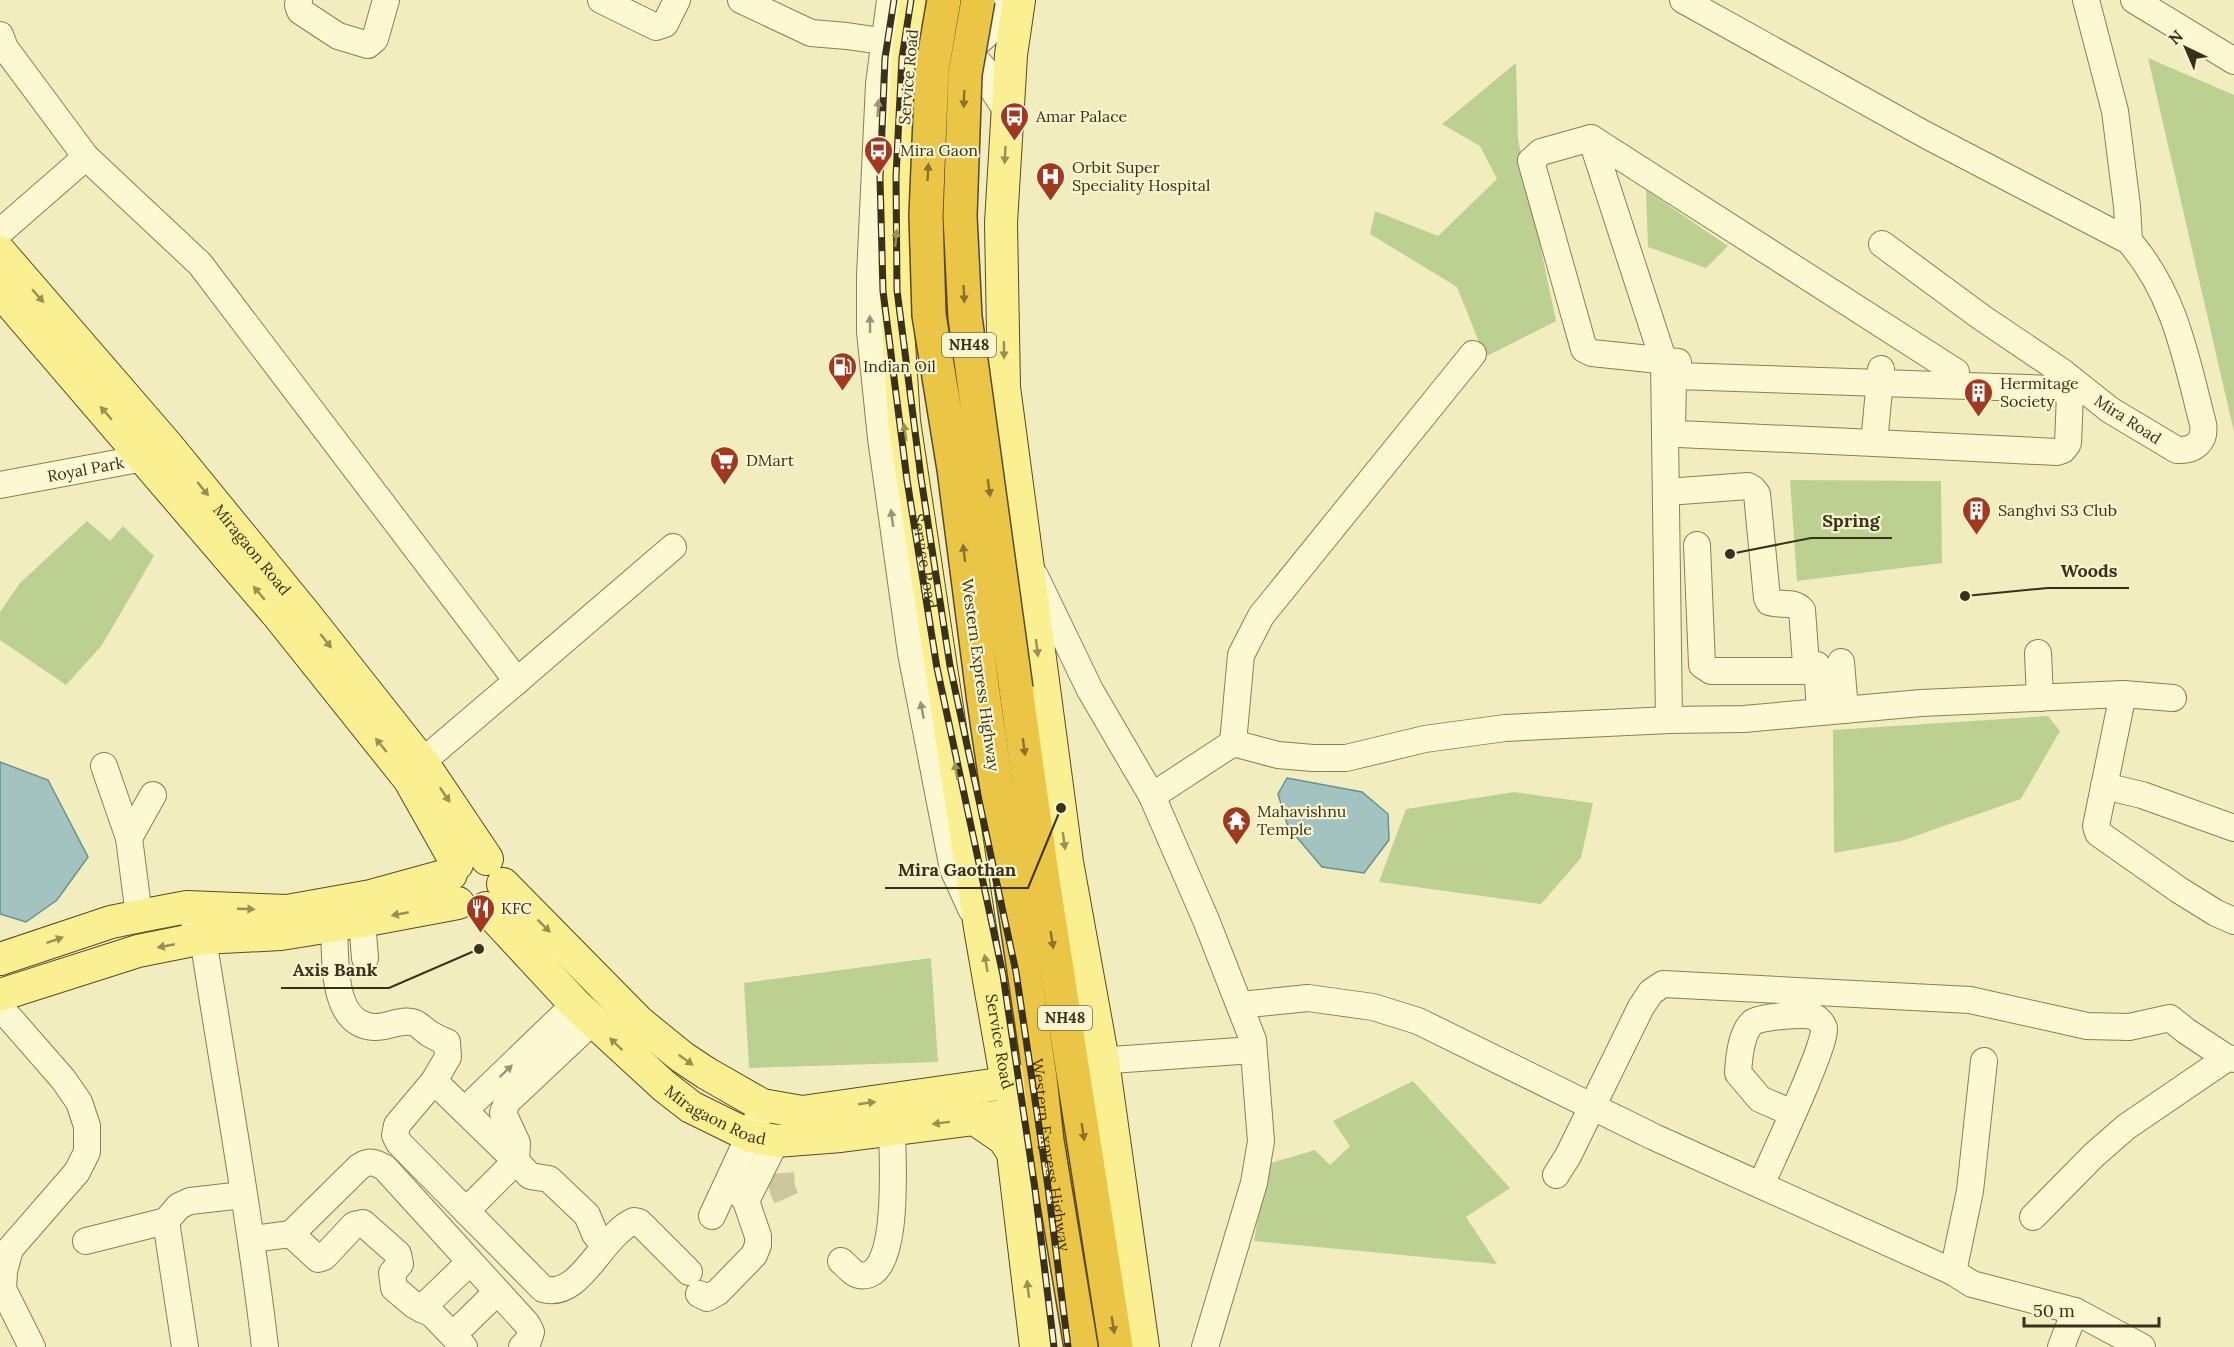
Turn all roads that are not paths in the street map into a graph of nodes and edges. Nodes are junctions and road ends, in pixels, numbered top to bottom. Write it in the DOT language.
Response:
graph roads {
  1 [pos="299,0"];
  2 [pos="386,0"];
  3 [pos="601,0"];
  4 [pos="677,0"];
  5 [pos="741,0"];
  6 [pos="890,0"];
  7 [pos="916,0"];
  8 [pos="944,0"];
  9 [pos="978,0"];
  10 [pos="1013,0"];
  11 [pos="1019,0"];
  12 [pos="1683,0"];
  13 [pos="2086,0"];
  14 [pos="2134,0"];
  15 [pos="0,35"];
  16 [pos="897,44"];
  17 [pos="947,47"];
  18 [pos="2234,61"];
  19 [pos="1007,111"];
  20 [pos="1591,138"];
  21 [pos="86,157"];
  22 [pos="0,232"];
  23 [pos="2129,241"];
  24 [pos="1882,244"];
  25 [pos="0,252"];
  26 [pos="0,291"];
  27 [pos="1473,354"];
  28 [pos="1664,362"];
  29 [pos="2061,371"];
  30 [pos="1956,372"];
  31 [pos="1881,377"];
  32 [pos="1874,443"];
  33 [pos="155,451"];
  34 [pos="0,485"];
  35 [pos="1667,492"];
  36 [pos="1697,545"];
  37 [pos="673,548"];
  38 [pos="1026,556"];
  39 [pos="2038,653"];
  40 [pos="1829,663"];
  41 [pos="517,681"];
  42 [pos="2123,694"];
  43 [pos="2040,698"];
  44 [pos="2173,698"];
  45 [pos="1833,711"];
  46 [pos="1669,720"];
  47 [pos="1233,743"];
  48 [pos="422,762"];
  49 [pos="104,766"];
  50 [pos="2104,786"];
  51 [pos="153,795"];
  52 [pos="1152,796"];
  53 [pos="2234,828"];
  54 [pos="129,838"];
  55 [pos="474,882"];
  56 [pos="187,907"];
  57 [pos="139,916"];
  58 [pos="2234,921"];
  59 [pos="348,923"];
  60 [pos="203,938"];
  61 [pos="4,958"];
  62 [pos="365,958"];
  63 [pos="7,997"];
  64 [pos="1240,1005"];
  65 [pos="584,1012"];
  66 [pos="1253,1050"];
  67 [pos="2231,1059"];
  68 [pos="1984,1061"];
  69 [pos="1088,1062"];
  70 [pos="1040,1078"];
  71 [pos="434,1081"];
  72 [pos="1007,1083"];
  73 [pos="762,1105"];
  74 [pos="1593,1105"];
  75 [pos="465,1110"];
  76 [pos="1792,1113"];
  77 [pos="1020,1115"];
  78 [pos="975,1119"];
  79 [pos="892,1130"];
  80 [pos="770,1139"];
  81 [pos="1047,1141"];
  82 [pos="516,1161"];
  83 [pos="781,1173"];
  84 [pos="1556,1175"];
  85 [pos="1761,1185"];
  86 [pos="737,1193"];
  87 [pos="243,1195"];
  88 [pos="466,1210"];
  89 [pos="712,1216"];
  90 [pos="2033,1218"];
  91 [pos="166,1221"];
  92 [pos="291,1234"];
  93 [pos="252,1239"];
  94 [pos="86,1241"];
  95 [pos="5,1246"];
  96 [pos="604,1246"];
  97 [pos="841,1261"];
  98 [pos="470,1262"];
  99 [pos="1953,1272"];
  100 [pos="497,1292"];
  101 [pos="421,1309"];
  102 [pos="2075,1311"];
  103 [pos="458,1341"];
  104 [pos="32,1347"];
  105 [pos="185,1347"];
  106 [pos="265,1347"];
  107 [pos="522,1347"];
  108 [pos="1036,1347"];
  109 [pos="1081,1347"];
  110 [pos="1116,1347"];
  111 [pos="1143,1347"];
  112 [pos="1205,1347"];
  113 [pos="2061,1347"];
  114 [pos="2142,1347"];
  1 -- 2 [label="street"];
  3 -- 4 [label="street"];
  5 -- 16 [label="street"];
  6 -- 16 [label="street"];
  7 -- 16 [label="main road, Service Road"];
  70 -- 8 [label="highway, Western Express Highway / NH48, one-way, bridge"];
  9 -- 69 [label="highway, Western Express Highway / NH48, one-way, bridge"];
  10 -- 17 [label="street"];
  11 -- 19 [label="main road"];
  12 -- 23 [label="street"];
  13 -- 23 [label="street"];
  14 -- 18 [label="street"];
  15 -- 21 [label="street"];
  16 -- 17 [label="street"];
  72 -- 16 [label="main road, Service Road, one-way"];
  17 -- 19 [label="street"];
  19 -- 38 [label="main road, one-way"];
  20 -- 28 [label="street"];
  20 -- 28 [label="street"];
  20 -- 30 [label="street"];
  21 -- 22 [label="street"];
  21 -- 41 [label="street"];
  23 -- 29 [label="street, Mira Road"];
  24 -- 29 [label="street, Mira Road"];
  25 -- 33 [label="main road, Miragaon Road, one-way"];
  33 -- 26 [label="main road, Miragaon Road, one-way"];
  27 -- 47 [label="street"];
  28 -- 31 [label="street"];
  28 -- 35 [label="street"];
  29 -- 30 [label="street"];
  30 -- 31 [label="street"];
  31 -- 32 [label="street"];
  31 -- 32 [label="street"];
  31 -- 32 [label="street"];
  33 -- 34 [label="street, Royal Park"];
  33 -- 48 [label="main road, Miragaon Road, one-way"];
  55 -- 33 [label="main road, Miragaon Road, one-way"];
  35 -- 36 [label="street"];
  35 -- 46 [label="street"];
  37 -- 41 [label="street"];
  38 -- 52 [label="street"];
  38 -- 69 [label="main road, one-way"];
  39 -- 43 [label="street"];
  40 -- 45 [label="street"];
  41 -- 48 [label="street"];
  42 -- 43 [label="street"];
  42 -- 44 [label="street"];
  42 -- 50 [label="street"];
  43 -- 45 [label="street"];
  45 -- 46 [label="street"];
  46 -- 47 [label="street"];
  47 -- 52 [label="street"];
  48 -- 55 [label="main road, Miragaon Road, one-way"];
  49 -- 54 [label="street"];
  50 -- 53 [label="street"];
  50 -- 58 [label="street"];
  51 -- 54 [label="street"];
  52 -- 64 [label="street"];
  54 -- 57 [label="street"];
  56 -- 55 [label="main road, one-way"];
  55 -- 59 [label="main road, one-way"];
  55 -- 65 [label="main road, Miragaon Road"];
  55 -- 73 [label="main road, Miragaon Road, one-way"];
  56 -- 57 [label="main road"];
  56 -- 60 [label="street"];
  61 -- 57 [label="main road, one-way"];
  59 -- 60 [label="main road"];
  59 -- 62 [label="street"];
  59 -- 71 [label="street"];
  60 -- 63 [label="main road, one-way"];
  60 -- 87 [label="street"];
  61 -- 63 [label="main road"];
  63 -- 95 [label="street"];
  64 -- 66 [label="street"];
  64 -- 74 [label="street"];
  75 -- 65 [label="street, one-way"];
  80 -- 65 [label="main road, Miragaon Road, one-way"];
  65 -- 82 [label="street"];
  66 -- 69 [label="street"];
  66 -- 112 [label="street"];
  67 -- 74 [label="street"];
  67 -- 90 [label="street"];
  68 -- 99 [label="street"];
  69 -- 110 [label="highway, Western Express Highway / NH48, one-way"];
  69 -- 111 [label="main road"];
  70 -- 72 [label="main road, Miragaon Road"];
  70 -- 81 [label="highway, Western Express Highway / NH48"];
  71 -- 75 [label="street"];
  71 -- 88 [label="street"];
  73 -- 72 [label="main road, Miragaon Road, one-way"];
  72 -- 77 [label="main road, Service Road"];
  73 -- 80 [label="street"];
  74 -- 84 [label="street"];
  74 -- 85 [label="street"];
  75 -- 82 [label="street"];
  76 -- 85 [label="street"];
  77 -- 78 [label="main road, Miragaon Road"];
  77 -- 81 [label="main road"];
  78 -- 79 [label="main road, Miragaon Road, one-way"];
  108 -- 78 [label="main road, one-way"];
  79 -- 80 [label="main road, Miragaon Road"];
  79 -- 97 [label="street"];
  80 -- 83 [label="street"];
  80 -- 86 [label="street"];
  81 -- 109 [label="highway, Western Express Highway / NH48"];
  82 -- 88 [label="street"];
  82 -- 96 [label="street"];
  85 -- 99 [label="street"];
  86 -- 89 [label="street"];
  86 -- 96 [label="street"];
  87 -- 91 [label="street"];
  87 -- 93 [label="street"];
  88 -- 96 [label="street"];
  91 -- 94 [label="street"];
  91 -- 105 [label="street"];
  92 -- 93 [label="street"];
  92 -- 98 [label="street"];
  92 -- 101 [label="street"];
  93 -- 106 [label="street"];
  95 -- 104 [label="street"];
  98 -- 100 [label="street"];
  98 -- 101 [label="street"];
  99 -- 102 [label="street"];
  100 -- 103 [label="street"];
  100 -- 107 [label="street"];
  101 -- 103 [label="street"];
  102 -- 113 [label="street"];
  102 -- 114 [label="street"];
}
